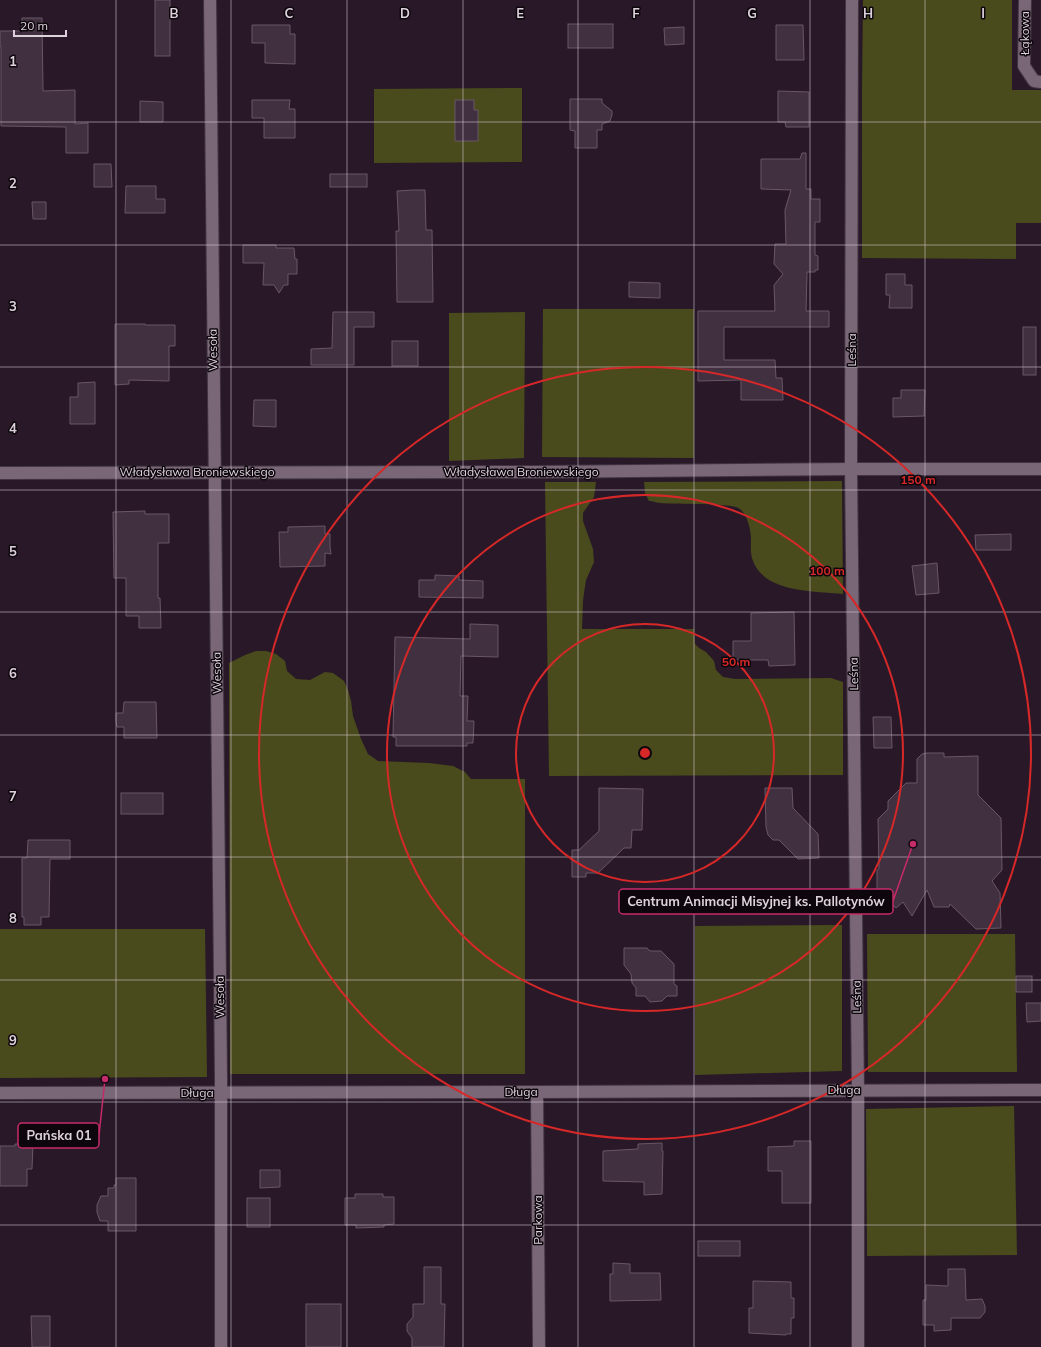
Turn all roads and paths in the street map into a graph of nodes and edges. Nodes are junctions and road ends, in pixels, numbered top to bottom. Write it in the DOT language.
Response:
graph roads {
  1 [pos="210,0"];
  2 [pos="852,0"];
  3 [pos="1025,0"];
  4 [pos="1041,82"];
  5 [pos="852,469"];
  6 [pos="1041,469"];
  7 [pos="214,472"];
  8 [pos="0,473"];
  9 [pos="858,1090"];
  10 [pos="1041,1090"];
  11 [pos="537,1092"];
  12 [pos="0,1093"];
  13 [pos="221,1093"];
  14 [pos="221,1347"];
  15 [pos="539,1347"];
  16 [pos="858,1347"];
  1 -- 7 [label="street, Wesoła"];
  2 -- 5 [label="street, Leśna"];
  3 -- 4 [label="street, Łąkowa"];
  5 -- 6 [label="street, Władysława Broniewskiego"];
  5 -- 7 [label="street, Władysława Broniewskiego"];
  5 -- 9 [label="street, Leśna"];
  7 -- 8 [label="street, Władysława Broniewskiego"];
  7 -- 13 [label="street, Wesoła"];
  9 -- 10 [label="street, Długa"];
  9 -- 11 [label="street, Długa"];
  9 -- 16 [label="street, Leśna"];
  11 -- 13 [label="street, Długa"];
  11 -- 15 [label="street, Parkowa"];
  12 -- 13 [label="street, Długa"];
  13 -- 14 [label="street, Wesoła"];
}
